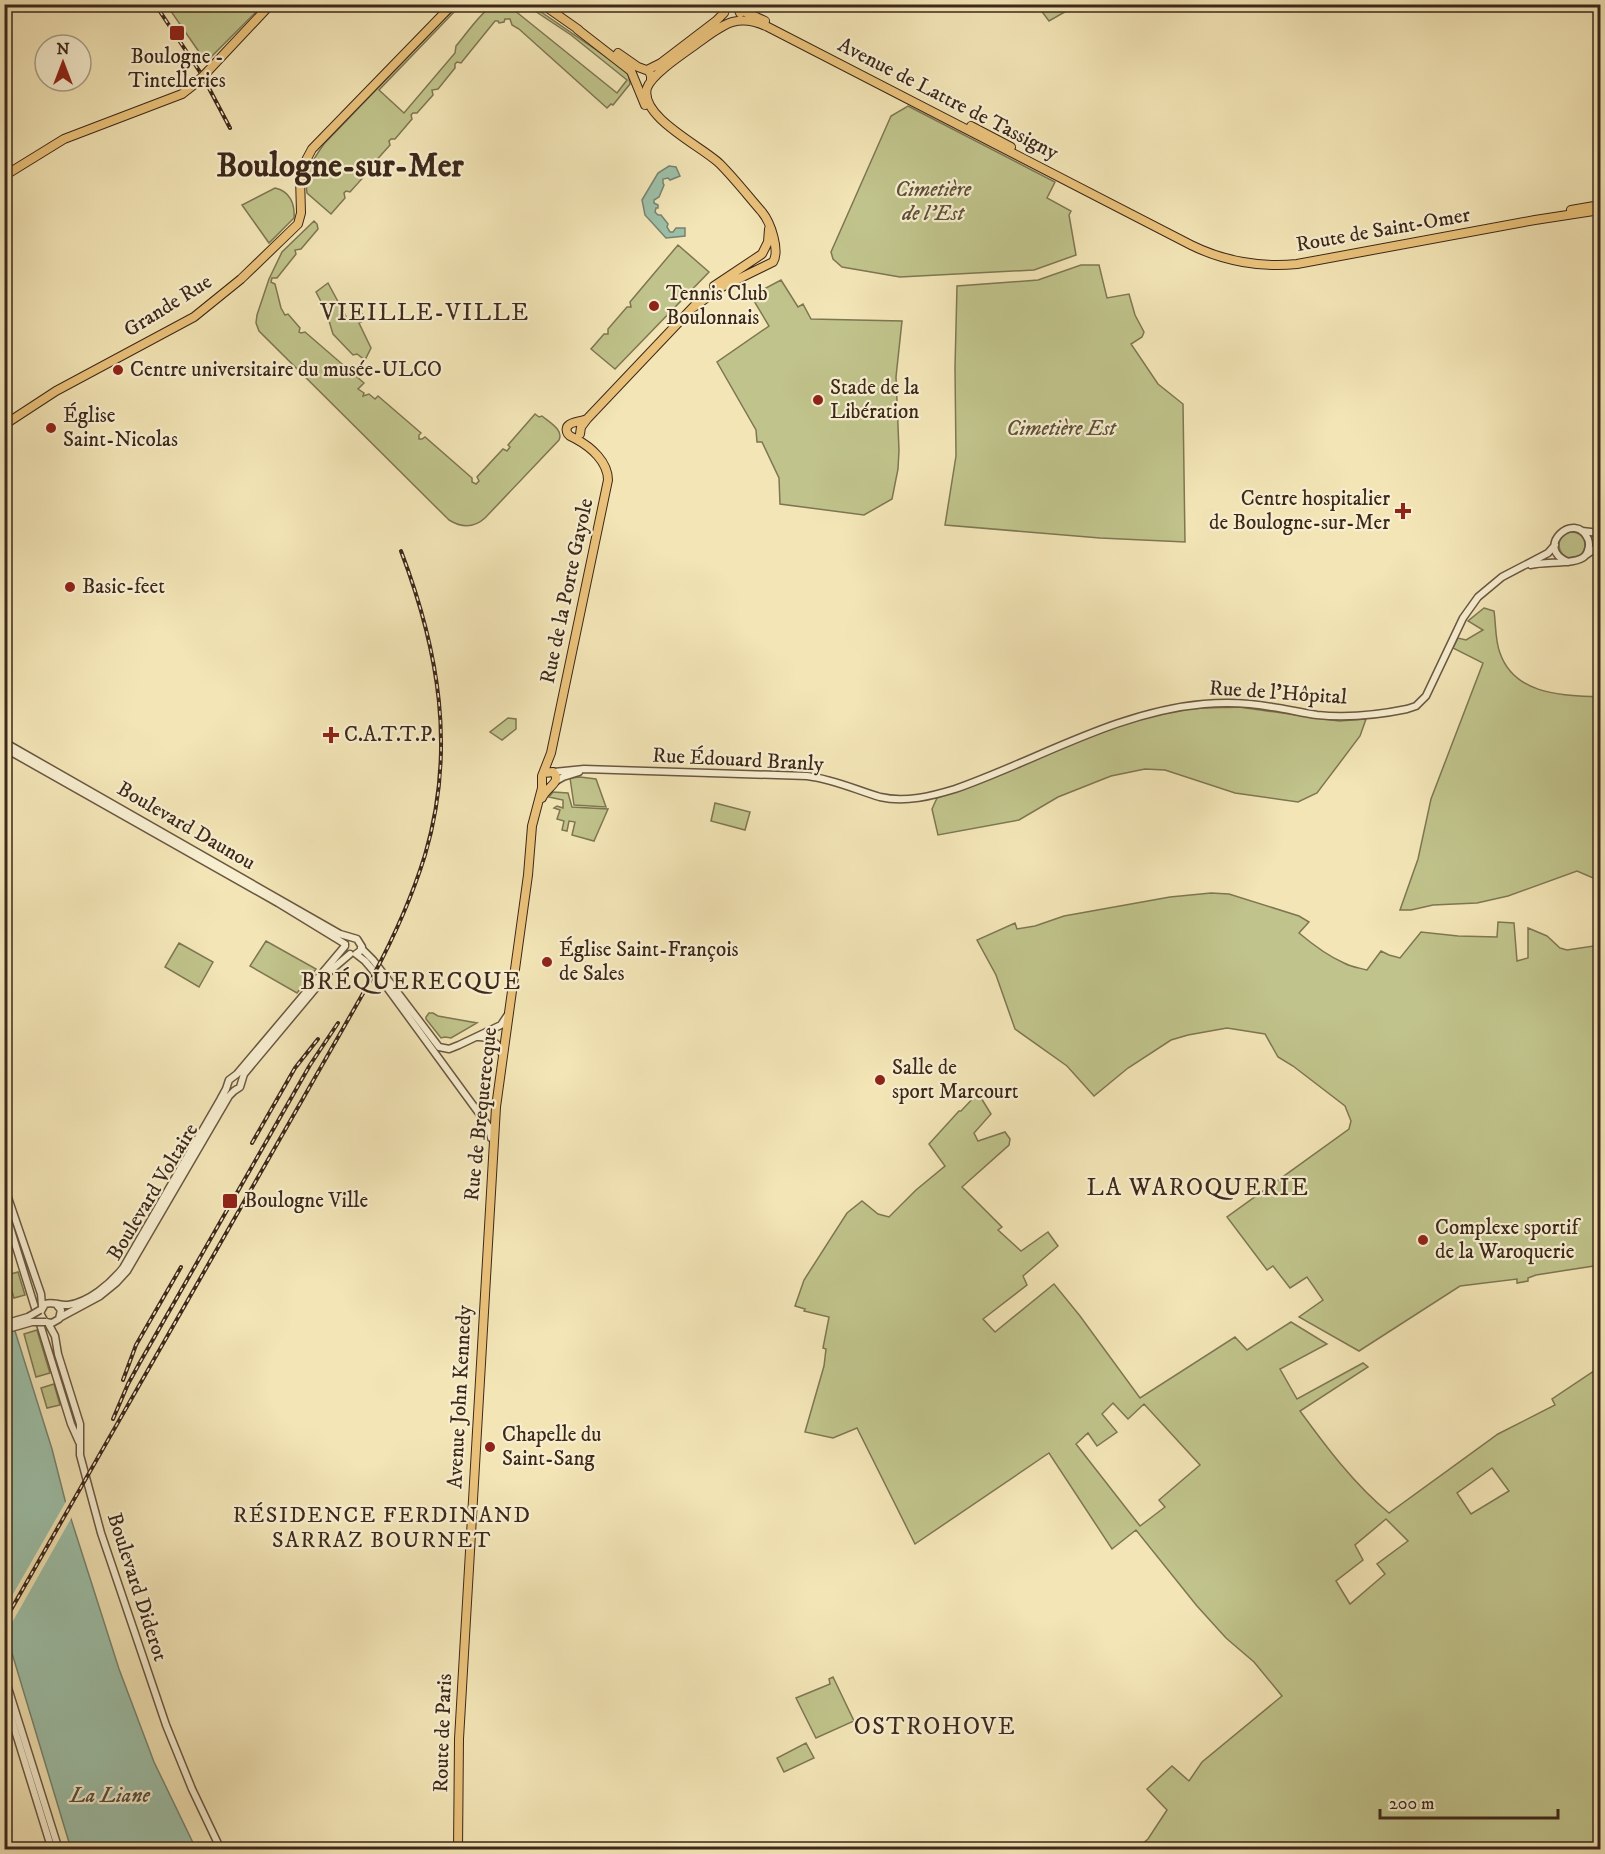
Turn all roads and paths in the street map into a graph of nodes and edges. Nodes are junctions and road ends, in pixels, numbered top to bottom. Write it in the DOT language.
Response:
graph roads {
  1 [pos="271,4"];
  2 [pos="453,4"];
  3 [pos="542,4"];
  4 [pos="737,7"];
  5 [pos="724,9"];
  6 [pos="733,22"];
  7 [pos="577,28"];
  8 [pos="645,70"];
  9 [pos="636,80"];
  10 [pos="650,82"];
  11 [pos="918,99"];
  12 [pos="701,150"];
  13 [pos="4,176"];
  14 [pos="1600,205"];
  15 [pos="1600,210"];
  16 [pos="1141,219"];
  17 [pos="1535,220"];
  18 [pos="769,225"];
  19 [pos="763,252"];
  20 [pos="775,253"];
  21 [pos="1237,261"];
  22 [pos="769,264"];
  23 [pos="694,307"];
  24 [pos="4,425"];
  25 [pos="1581,531"];
  26 [pos="1600,533"];
  27 [pos="1555,545"];
  28 [pos="1600,545"];
  29 [pos="1586,555"];
  30 [pos="1568,562"];
  31 [pos="1513,572"];
  32 [pos="4,742"];
  33 [pos="4,748"];
  34 [pos="594,770"];
  35 [pos="548,775"];
  36 [pos="553,784"];
  37 [pos="877,796"];
  38 [pos="528,875"];
  39 [pos="351,938"];
  40 [pos="345,945"];
  41 [pos="362,948"];
  42 [pos="353,954"];
  43 [pos="509,1007"];
  44 [pos="478,1037"];
  45 [pos="459,1045"];
  46 [pos="502,1055"];
  47 [pos="450,1072"];
  48 [pos="233,1077"];
  49 [pos="240,1082"];
  50 [pos="227,1085"];
  51 [pos="234,1091"];
  52 [pos="492,1155"];
  53 [pos="4,1186"];
  54 [pos="4,1208"];
  55 [pos="488,1213"];
  56 [pos="39,1287"];
  57 [pos="54,1304"];
  58 [pos="41,1308"];
  59 [pos="59,1319"];
  60 [pos="47,1323"];
  61 [pos="4,1324"];
  62 [pos="4,1330"];
  63 [pos="57,1343"];
  64 [pos="79,1443"];
  65 [pos="466,1618"];
  66 [pos="4,1676"];
  67 [pos="4,1695"];
  68 [pos="52,1850"];
  69 [pos="58,1850"];
  70 [pos="221,1850"];
  71 [pos="458,1850"];
  1 -- 13 [label="main road, bridge"];
  2 -- 24 [label="main road, Grande Rue"];
  3 -- 7 [label="main road"];
  4 -- 5 [label="main road"];
  4 -- 6 [label="main road"];
  4 -- 11 [label="main road, Avenue de Lattre de Tassigny"];
  5 -- 6 [label="main road"];
  5 -- 8 [label="main road"];
  6 -- 10 [label="main road"];
  6 -- 16 [label="main road, Avenue de Lattre de Tassigny"];
  7 -- 8 [label="main road"];
  7 -- 9 [label="main road"];
  8 -- 9 [label="main road"];
  8 -- 10 [label="main road"];
  9 -- 10 [label="main road"];
  9 -- 12 [label="main road"];
  10 -- 12 [label="main road"];
  11 -- 21 [label="main road, Route de Saint-Omer"];
  12 -- 18 [label="main road"];
  14 -- 17 [label="main road, Route de Saint-Omer"];
  15 -- 17 [label="main road, Route de Saint-Omer"];
  16 -- 21 [label="main road, Route de Saint-Omer"];
  17 -- 21 [label="main road, Route de Saint-Omer"];
  18 -- 19 [label="main road"];
  18 -- 20 [label="main road"];
  19 -- 20 [label="main road"];
  19 -- 22 [label="main road"];
  19 -- 23 [label="main road"];
  20 -- 22 [label="main road"];
  22 -- 23 [label="main road"];
  23 -- 35 [label="main road, Rue de la Porte Gayole"];
  25 -- 26 [label="street"];
  25 -- 27 [label="street"];
  25 -- 29 [label="street"];
  27 -- 30 [label="street"];
  27 -- 31 [label="street"];
  28 -- 29 [label="street"];
  29 -- 30 [label="street"];
  30 -- 31 [label="street"];
  31 -- 37 [label="street, Rue de l'Hôpital"];
  32 -- 39 [label="street, Boulevard Daunou"];
  33 -- 40 [label="street, Boulevard Daunou"];
  34 -- 35 [label="street, Rue Édouard Branly"];
  34 -- 36 [label="street, Rue Édouard Branly"];
  34 -- 37 [label="street, Rue Édouard Branly"];
  35 -- 36 [label="main road"];
  35 -- 36 [label="main road"];
  35 -- 38 [label="main road, Rue de Brequerecque"];
  36 -- 38 [label="main road, Rue de Brequerecque"];
  38 -- 43 [label="main road, Rue de Brequerecque"];
  39 -- 40 [label="street"];
  39 -- 41 [label="street"];
  40 -- 42 [label="street"];
  40 -- 48 [label="street, Boulevard Voltaire"];
  41 -- 42 [label="street"];
  41 -- 45 [label="street"];
  42 -- 47 [label="street"];
  42 -- 49 [label="street, Boulevard Voltaire"];
  43 -- 44 [label="street"];
  43 -- 46 [label="main road, Rue de Brequerecque"];
  44 -- 45 [label="street"];
  44 -- 46 [label="street"];
  45 -- 47 [label="street"];
  46 -- 52 [label="main road, Rue de Brequerecque"];
  47 -- 52 [label="street"];
  48 -- 49 [label="street"];
  48 -- 50 [label="street, Boulevard Voltaire"];
  49 -- 51 [label="street, Boulevard Voltaire"];
  50 -- 51 [label="street"];
  50 -- 57 [label="street, Boulevard Voltaire"];
  51 -- 59 [label="street, Boulevard Voltaire"];
  52 -- 55 [label="main road, Rue de Brequerecque"];
  53 -- 56 [label="street"];
  54 -- 64 [label="street, Boulevard Diderot"];
  55 -- 65 [label="main road, Avenue John Kennedy"];
  56 -- 57 [label="street"];
  56 -- 58 [label="street"];
  57 -- 58 [label="street"];
  57 -- 59 [label="street"];
  58 -- 60 [label="street, bridge"];
  58 -- 61 [label="street, bridge"];
  59 -- 60 [label="street"];
  59 -- 63 [label="street, Boulevard Diderot"];
  60 -- 62 [label="street, bridge"];
  60 -- 63 [label="street, Boulevard Diderot"];
  63 -- 64 [label="street, Boulevard Diderot"];
  64 -- 70 [label="street, Boulevard Diderot"];
  65 -- 71 [label="main road, Route de Paris"];
  66 -- 69 [label="street"];
  67 -- 68 [label="street"];
}
